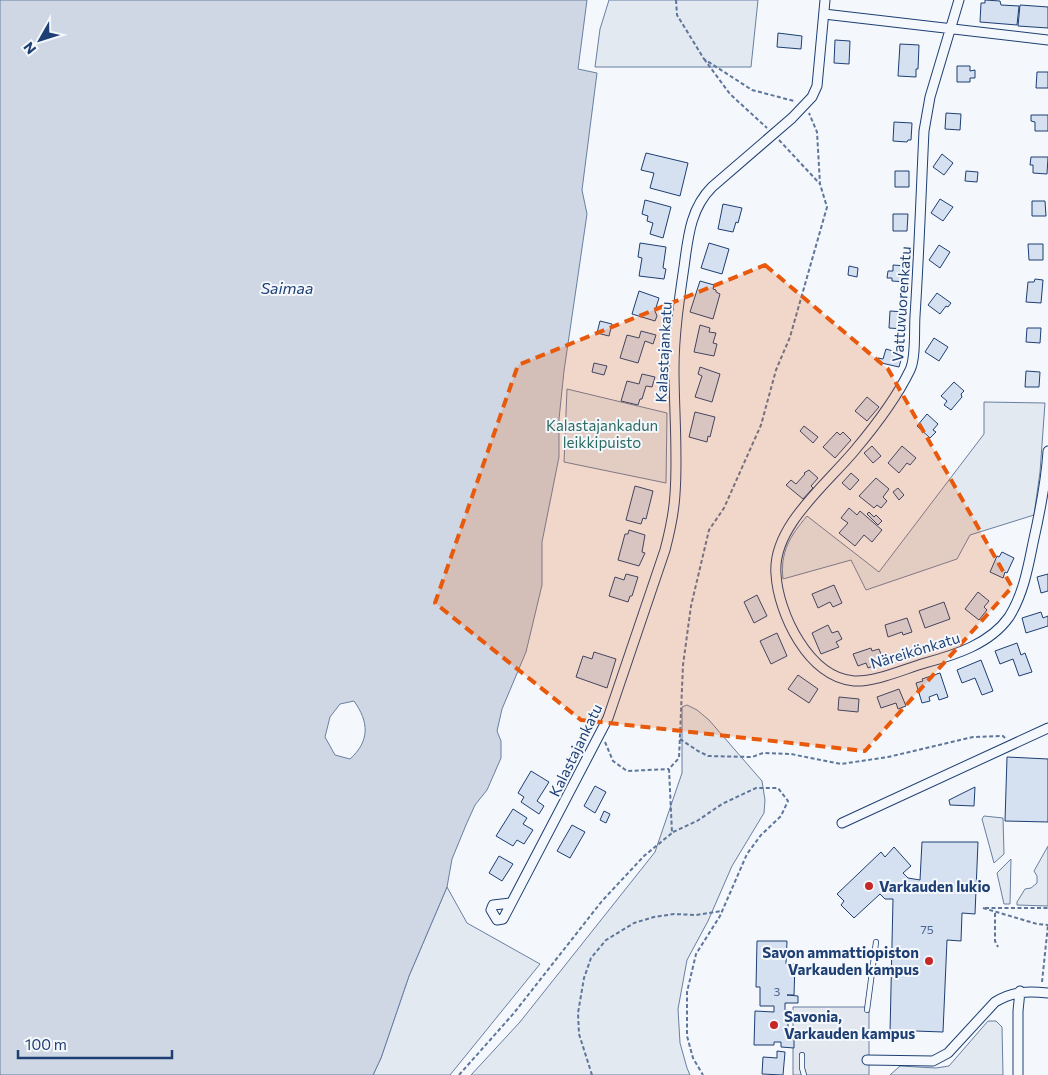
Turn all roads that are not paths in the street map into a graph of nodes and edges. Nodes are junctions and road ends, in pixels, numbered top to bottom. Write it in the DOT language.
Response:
graph roads {
  1 [pos="825,0"];
  2 [pos="959,0"];
  3 [pos="824,14"];
  4 [pos="951,28"];
  5 [pos="1048,40"];
  6 [pos="1048,451"];
  7 [pos="807,652"];
  8 [pos="1048,728"];
  9 [pos="842,823"];
  10 [pos="511,903"];
  11 [pos="876,942"];
  12 [pos="1020,991"];
  13 [pos="1048,993"];
  14 [pos="867,1010"];
  15 [pos="802,1056"];
  16 [pos="868,1060"];
  17 [pos="804,1075"];
  18 [pos="1018,1075"];
  1 -- 3 [label="street, Kalastajankatu"];
  2 -- 4 [label="street, Vattuvuorenkatu"];
  3 -- 4 [label="street"];
  3 -- 10 [label="street, Kalastajankatu"];
  4 -- 5 [label="street"];
  4 -- 7 [label="street, Vattuvuorenkatu"];
  6 -- 7 [label="street, Näreikönkatu"];
  8 -- 9 [label="street"];
  11 -- 14 [label="lane"];
  12 -- 13 [label="street"];
  12 -- 16 [label="street"];
  12 -- 18 [label="street"];
  15 -- 17 [label="lane"];
}
